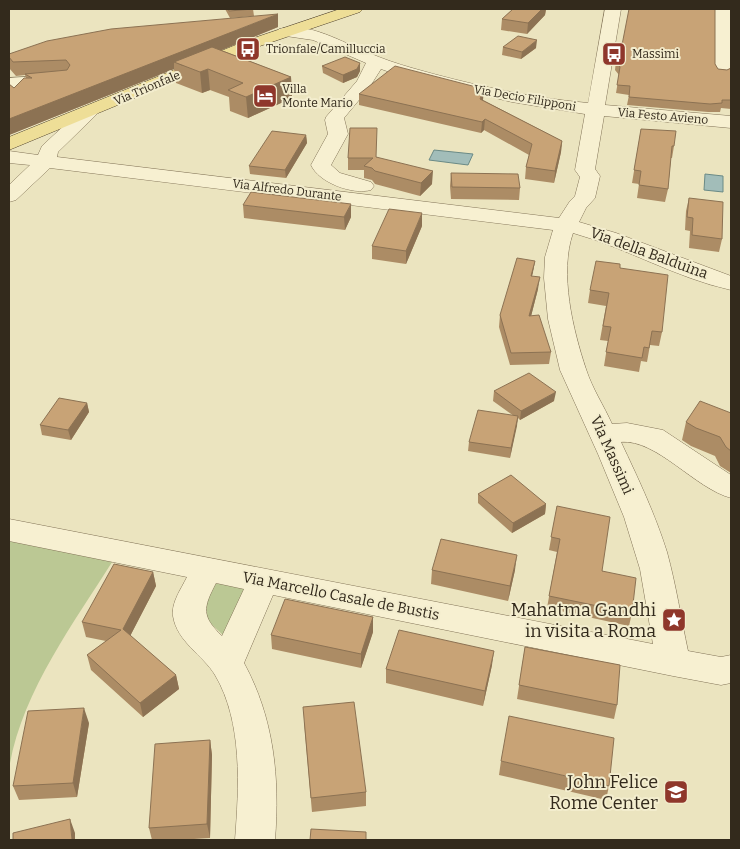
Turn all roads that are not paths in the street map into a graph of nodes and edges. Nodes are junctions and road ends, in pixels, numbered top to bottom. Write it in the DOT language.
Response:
graph roads {
  1 [pos="349,9"];
  2 [pos="355,9"];
  3 [pos="613,9"];
  4 [pos="723,9"];
  5 [pos="269,22"];
  6 [pos="285,26"];
  7 [pos="375,61"];
  8 [pos="724,72"];
  9 [pos="62,79"];
  10 [pos="9,83"];
  11 [pos="595,109"];
  12 [pos="91,111"];
  13 [pos="731,122"];
  14 [pos="9,144"];
  15 [pos="9,156"];
  16 [pos="46,161"];
  17 [pos="9,196"];
  18 [pos="400,196"];
  19 [pos="571,215"];
  20 [pos="731,282"];
  21 [pos="602,434"];
  22 [pos="731,488"];
  23 [pos="9,530"];
  24 [pos="207,571"];
  25 [pos="264,580"];
  26 [pos="673,662"];
  27 [pos="226,664"];
  28 [pos="728,673"];
  29 [pos="255,840"];
  1 -- 6 [label="main road, Via Trionfale"];
  2 -- 6 [label="main road, Via Trionfale"];
  3 -- 11 [label="street, Via Massimi"];
  4 -- 8 [label="street"];
  5 -- 6 [label="main road"];
  6 -- 7 [label="street, Via Decio Filipponi"];
  6 -- 12 [label="main road, Via Trionfale"];
  7 -- 11 [label="street, Via Decio Filipponi"];
  7 -- 18 [label="street"];
  9 -- 10 [label="street"];
  11 -- 13 [label="street, Via Festo Avieno"];
  11 -- 19 [label="street, Via Massimi"];
  12 -- 14 [label="main road, Via Trionfale"];
  12 -- 16 [label="street"];
  15 -- 16 [label="street, Via Alfredo Durante"];
  16 -- 17 [label="street"];
  16 -- 19 [label="street, Via Alfredo Durante"];
  19 -- 20 [label="street, Via della Balduina"];
  19 -- 21 [label="street, Via Massimi"];
  21 -- 22 [label="street"];
  21 -- 26 [label="street, Via Massimi"];
  23 -- 24 [label="street, Via Marcello Casale de Bustis"];
  24 -- 25 [label="street, Via Marcello Casale de Bustis"];
  24 -- 27 [label="street"];
  25 -- 26 [label="street, Via Marcello Casale de Bustis"];
  25 -- 27 [label="street"];
  26 -- 28 [label="street"];
  27 -- 29 [label="street"];
}
